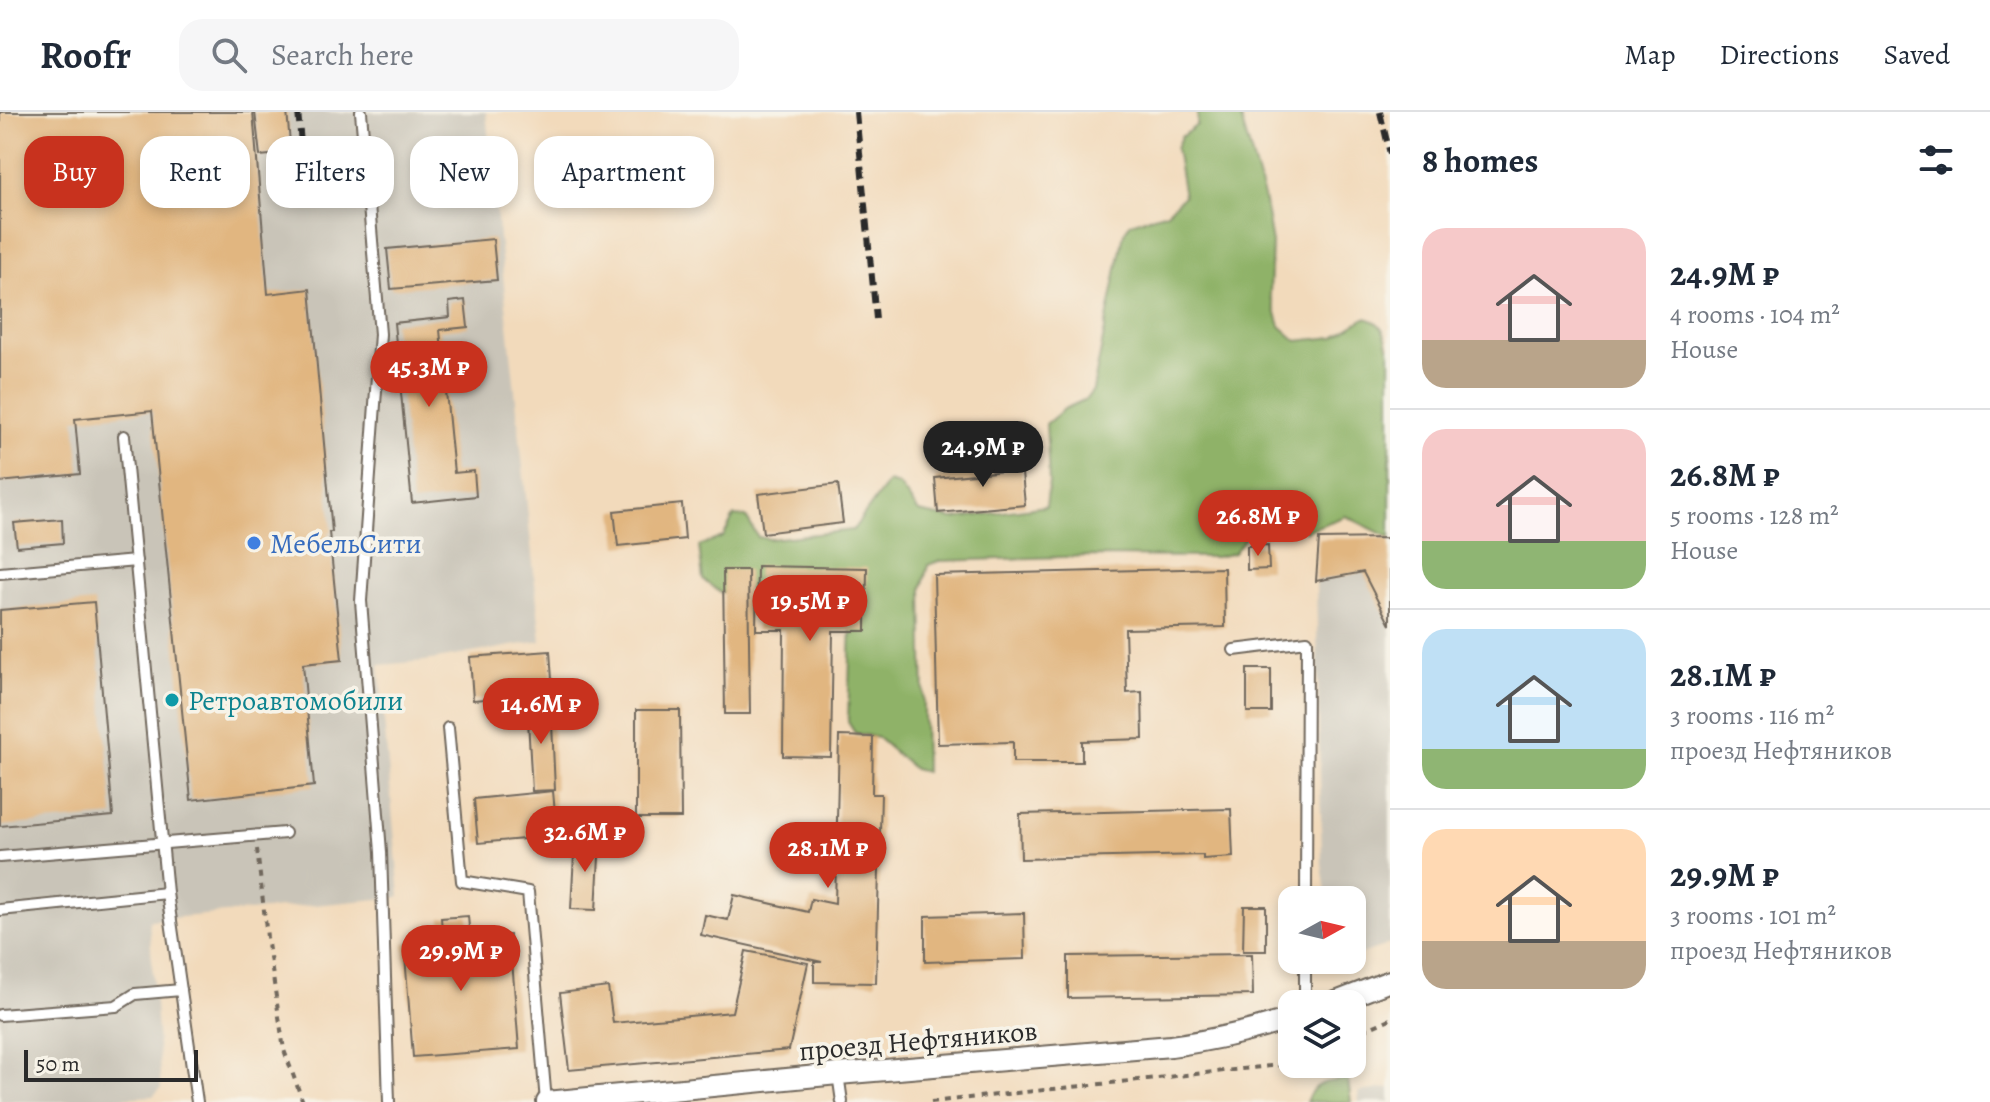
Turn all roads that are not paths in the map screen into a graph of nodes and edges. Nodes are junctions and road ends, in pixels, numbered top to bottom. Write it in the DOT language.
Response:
graph roads {
  1 [pos="361,112"];
  2 [pos="124,436"];
  3 [pos="136,561"];
  4 [pos="0,573"];
  5 [pos="1234,650"];
  6 [pos="448,728"];
  7 [pos="285,833"];
  8 [pos="162,843"];
  9 [pos="0,857"];
  10 [pos="1306,886"];
  11 [pos="167,893"];
  12 [pos="0,910"];
  13 [pos="1390,981"];
  14 [pos="181,990"];
  15 [pos="1366,990"];
  16 [pos="0,1015"];
  17 [pos="1278,1023"];
  18 [pos="838,1074"];
  19 [pos="197,1102"];
  20 [pos="389,1102"];
  21 [pos="547,1102"];
  22 [pos="842,1102"];
  1 -- 20 [label="lane"];
  2 -- 3 [label="lane"];
  3 -- 4 [label="lane"];
  3 -- 8 [label="lane"];
  5 -- 10 [label="lane"];
  6 -- 21 [label="lane"];
  7 -- 8 [label="lane"];
  8 -- 9 [label="lane"];
  8 -- 11 [label="lane"];
  11 -- 12 [label="lane"];
  11 -- 14 [label="lane"];
  13 -- 15 [label="street"];
  14 -- 16 [label="lane"];
  14 -- 19 [label="lane"];
  17 -- 18 [label="street, проезд Нефтяников"];
  18 -- 21 [label="street, проезд Нефтяников"];
  18 -- 22 [label="lane"];
}
